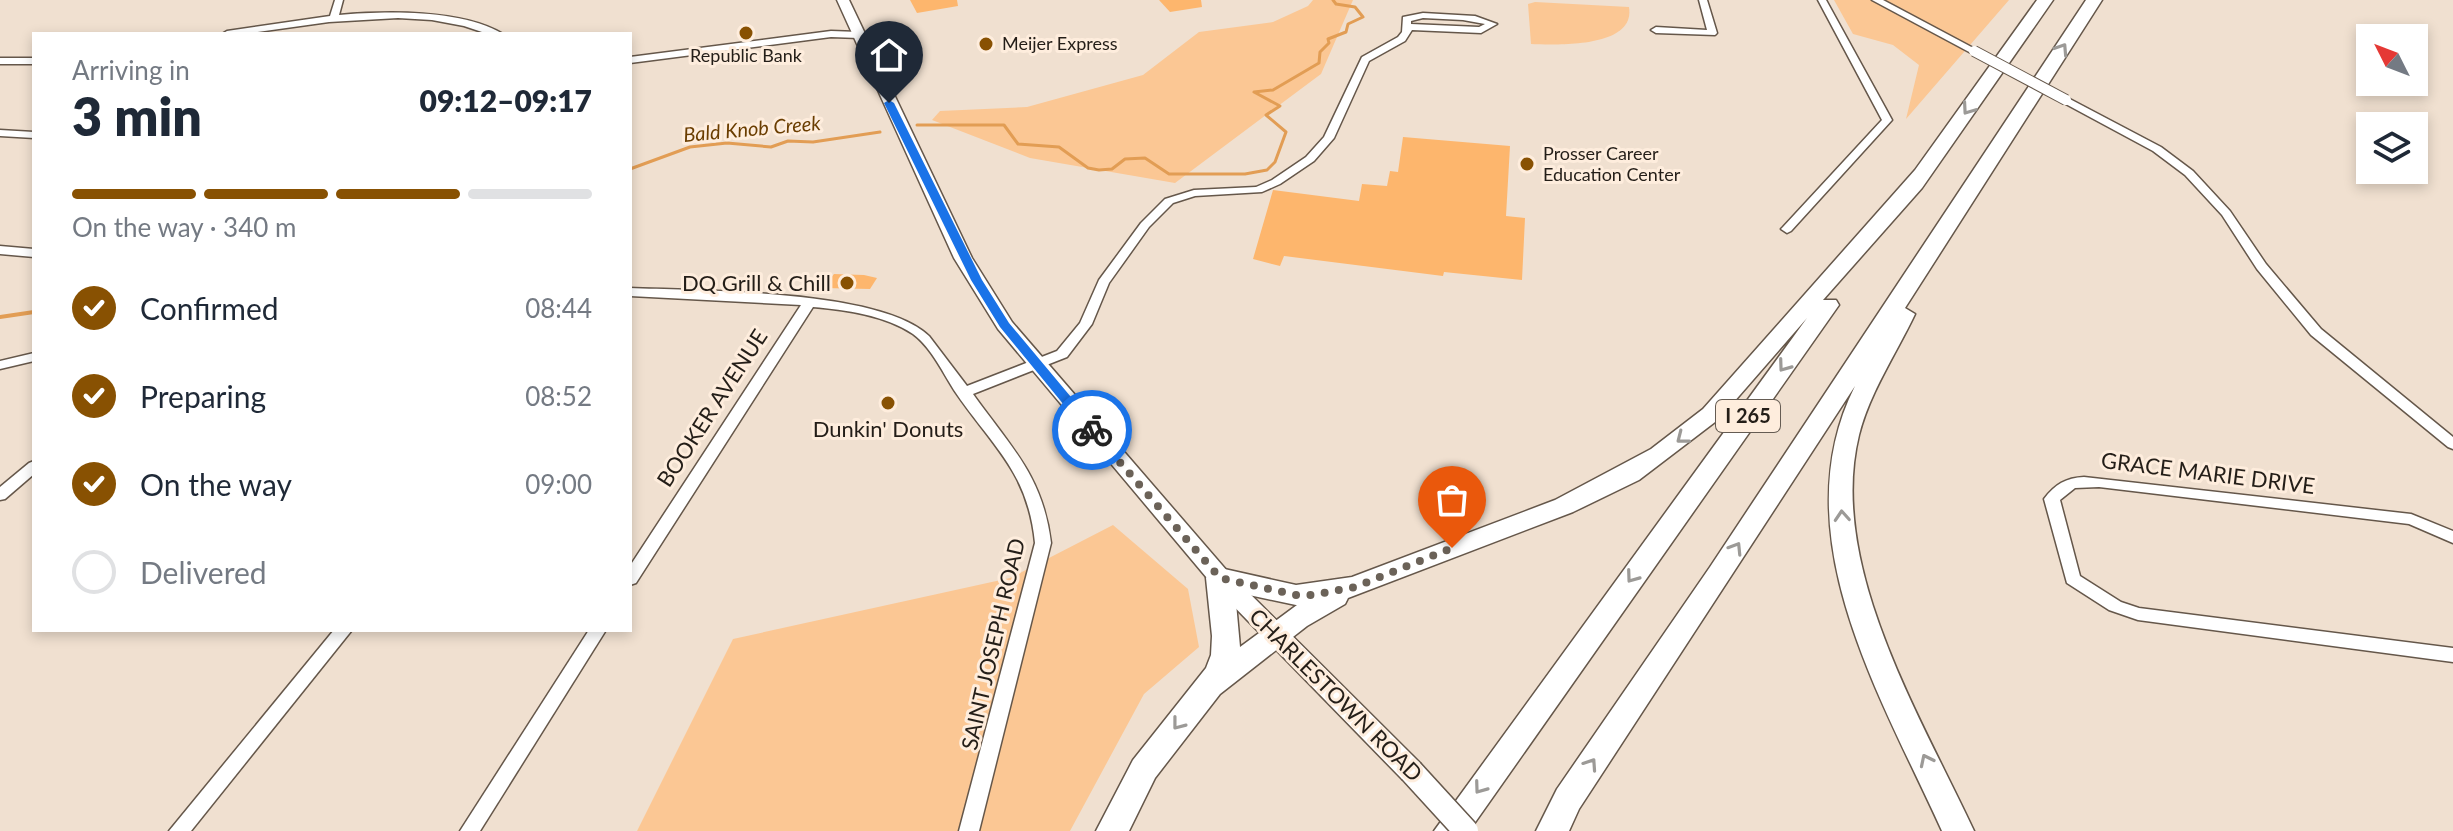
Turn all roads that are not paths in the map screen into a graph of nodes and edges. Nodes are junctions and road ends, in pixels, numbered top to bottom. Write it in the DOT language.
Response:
graph roads {
  1 [pos="339,0"];
  2 [pos="843,0"];
  3 [pos="1703,0"];
  4 [pos="1822,0"];
  5 [pos="1876,0"];
  6 [pos="2045,0"];
  7 [pos="2094,0"];
  8 [pos="334,16"];
  9 [pos="1656,30"];
  10 [pos="1406,31"];
  11 [pos="239,32"];
  12 [pos="493,32"];
  13 [pos="859,35"];
  14 [pos="632,60"];
  15 [pos="0,61"];
  16 [pos="32,61"];
  17 [pos="0,133"];
  18 [pos="32,135"];
  19 [pos="1923,173"];
  20 [pos="1787,229"];
  21 [pos="1938,240"];
  22 [pos="0,250"];
  23 [pos="32,253"];
  24 [pos="632,292"];
  25 [pos="808,304"];
  26 [pos="32,357"];
  27 [pos="0,365"];
  28 [pos="1037,366"];
  29 [pos="963,393"];
  30 [pos="2453,444"];
  31 [pos="32,468"];
  32 [pos="0,495"];
  33 [pos="2453,537"];
  34 [pos="632,576"];
  35 [pos="1220,578"];
  36 [pos="1355,587"];
  37 [pos="342,632"];
  38 [pos="597,632"];
  39 [pos="1278,635"];
  40 [pos="2453,655"];
  41 [pos="1206,691"];
  42 [pos="179,831"];
  43 [pos="470,831"];
  44 [pos="969,831"];
  45 [pos="1112,831"];
  46 [pos="1450,831"];
  47 [pos="1466,831"];
  48 [pos="1552,831"];
  49 [pos="1958,831"];
  1 -- 8 [label="street"];
  2 -- 13 [label="main road, CHARLESTOWN ROAD"];
  3 -- 9 [label="street"];
  4 -- 20 [label="street"];
  5 -- 30 [label="street, bridge"];
  6 -- 19 [label="highway, I 265, one-way"];
  21 -- 7 [label="highway, I 265, one-way"];
  8 -- 11 [label="street"];
  8 -- 12 [label="street"];
  10 -- 10 [label="street"];
  10 -- 28 [label="street"];
  13 -- 14 [label="street"];
  13 -- 28 [label="main road, CHARLESTOWN ROAD"];
  15 -- 16 [label="street"];
  17 -- 18 [label="street"];
  19 -- 36 [label="highway, one-way"];
  19 -- 46 [label="highway, I 265, one-way"];
  48 -- 21 [label="highway, I 265, one-way"];
  49 -- 21 [label="highway, one-way"];
  22 -- 23 [label="street"];
  24 -- 25 [label="street, SAINT JOSEPH ROAD"];
  25 -- 29 [label="street, SAINT JOSEPH ROAD"];
  25 -- 34 [label="street, BOOKER AVENUE"];
  26 -- 27 [label="street"];
  28 -- 29 [label="street"];
  28 -- 35 [label="main road, CHARLESTOWN ROAD"];
  29 -- 44 [label="street, SAINT JOSEPH ROAD"];
  31 -- 32 [label="street"];
  33 -- 40 [label="street, GRACE MARIE DRIVE"];
  35 -- 36 [label="highway"];
  35 -- 39 [label="main road, CHARLESTOWN ROAD"];
  35 -- 41 [label="highway"];
  36 -- 39 [label="highway"];
  37 -- 42 [label="street"];
  38 -- 43 [label="street"];
  39 -- 41 [label="highway"];
  39 -- 47 [label="main road, CHARLESTOWN ROAD, bridge"];
  41 -- 45 [label="highway, one-way"];
}
